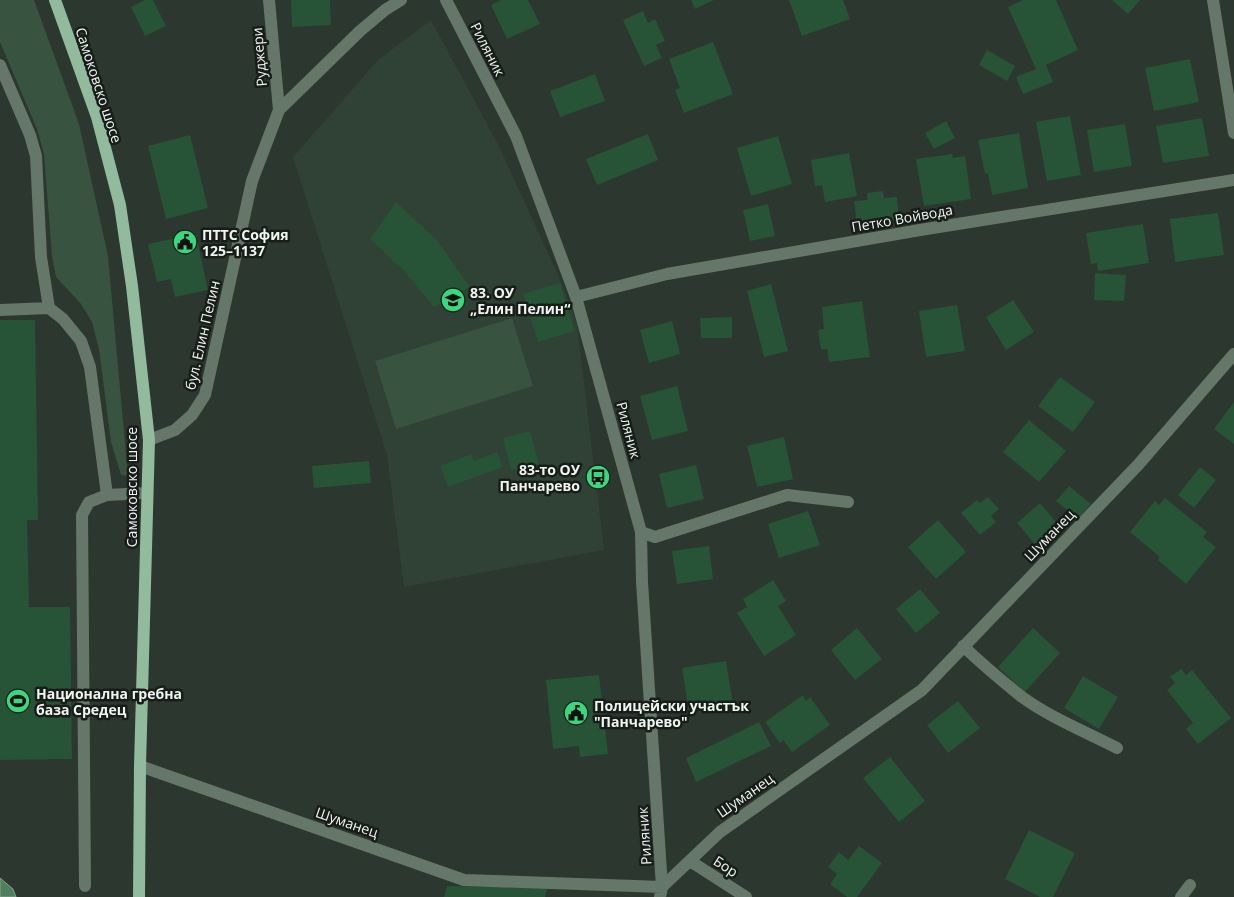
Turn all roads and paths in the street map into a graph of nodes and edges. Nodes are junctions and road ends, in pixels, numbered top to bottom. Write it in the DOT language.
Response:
graph roads {
  1 [pos="55,0"];
  2 [pos="269,0"];
  3 [pos="401,0"];
  4 [pos="446,0"];
  5 [pos="1213,0"];
  6 [pos="0,65"];
  7 [pos="279,110"];
  8 [pos="1234,133"];
  9 [pos="1234,180"];
  10 [pos="576,297"];
  11 [pos="49,308"];
  12 [pos="0,310"];
  13 [pos="1234,354"];
  14 [pos="149,440"];
  15 [pos="147,492"];
  16 [pos="107,496"];
  17 [pos="848,502"];
  18 [pos="641,532"];
  19 [pos="964,646"];
  20 [pos="1118,748"];
  21 [pos="140,766"];
  22 [pos="690,861"];
  23 [pos="1190,885"];
  24 [pos="85,886"];
  25 [pos="661,892"];
  26 [pos="139,897"];
  27 [pos="746,897"];
  28 [pos="1181,897"];
  1 -- 14 [label="main road, Самоковско шосе"];
  2 -- 7 [label="street, Руджери"];
  3 -- 7 [label="street, бул. Елин Пелин"];
  4 -- 10 [label="street, Риляник"];
  5 -- 8 [label="street"];
  6 -- 11 [label="street"];
  7 -- 14 [label="street, бул. Елин Пелин"];
  9 -- 10 [label="street, Петко Войвода"];
  10 -- 18 [label="street, Риляник"];
  11 -- 12 [label="street"];
  11 -- 16 [label="street"];
  13 -- 19 [label="street, Шуманец"];
  14 -- 15 [label="main road, Самоковско шосе"];
  15 -- 16 [label="street"];
  15 -- 21 [label="main road, Самоковско шосе"];
  16 -- 24 [label="street"];
  17 -- 18 [label="street"];
  18 -- 25 [label="street, Риляник"];
  19 -- 20 [label="street"];
  19 -- 22 [label="street, Шуманец"];
  21 -- 25 [label="street, Шуманец"];
  21 -- 26 [label="main road, Самоковско шосе"];
  22 -- 25 [label="street, Шуманец"];
  22 -- 27 [label="street, Бор"];
  23 -- 28 [label="street"];
}
